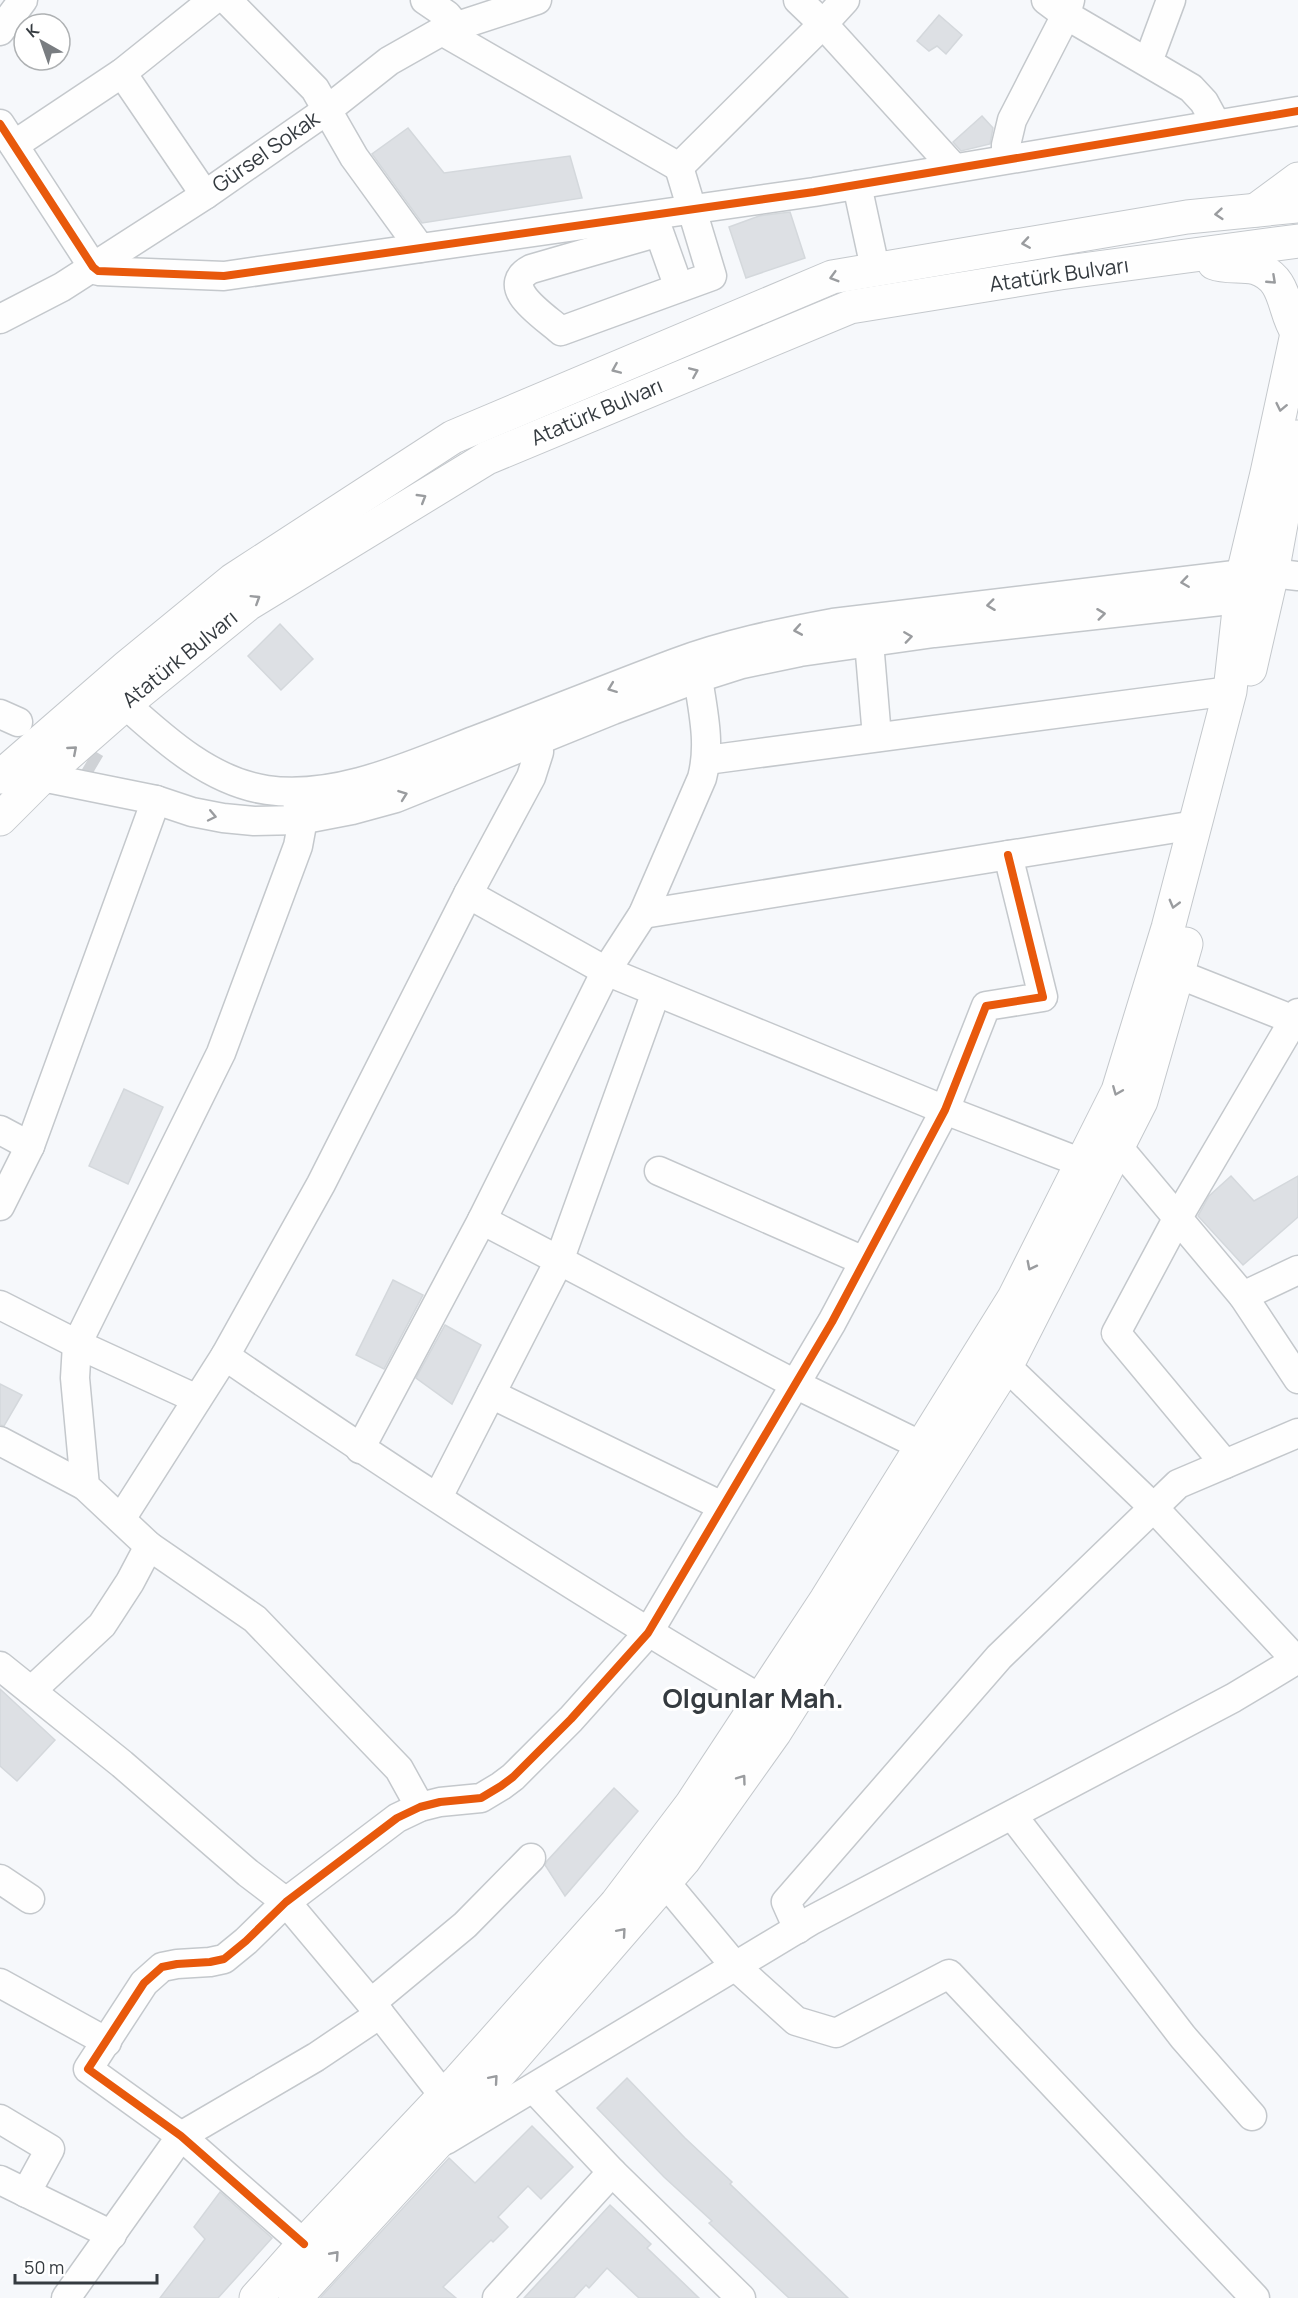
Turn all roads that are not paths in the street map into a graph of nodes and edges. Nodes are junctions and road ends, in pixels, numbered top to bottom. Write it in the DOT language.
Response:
graph roads {
  1 [pos="23,0"];
  2 [pos="213,0"];
  3 [pos="227,0"];
  4 [pos="425,0"];
  5 [pos="537,0"];
  6 [pos="798,0"];
  7 [pos="845,0"];
  8 [pos="1171,0"];
  9 [pos="1061,5"];
  10 [pos="823,24"];
  11 [pos="449,28"];
  12 [pos="0,31"];
  13 [pos="1148,62"];
  14 [pos="122,73"];
  15 [pos="327,110"];
  16 [pos="1298,111"];
  17 [pos="1216,124"];
  18 [pos="7,135"];
  19 [pos="1006,159"];
  20 [pos="679,167"];
  21 [pos="954,168"];
  22 [pos="1298,179"];
  23 [pos="856,185"];
  24 [pos="205,195"];
  25 [pos="1298,206"];
  26 [pos="692,209"];
  27 [pos="1256,210"];
  28 [pos="1298,241"];
  29 [pos="420,248"];
  30 [pos="1200,255"];
  31 [pos="93,267"];
  32 [pos="874,268"];
  33 [pos="680,288"];
  34 [pos="0,319"];
  35 [pos="1298,331"];
  36 [pos="1298,433"];
  37 [pos="1263,581"];
  38 [pos="869,642"];
  39 [pos="698,678"];
  40 [pos="1230,691"];
  41 [pos="125,704"];
  42 [pos="538,728"];
  43 [pos="877,737"];
  44 [pos="707,759"];
  45 [pos="96,768"];
  46 [pos="0,777"];
  47 [pos="42,777"];
  48 [pos="296,792"];
  49 [pos="156,800"];
  50 [pos="0,819"];
  51 [pos="300,820"];
  52 [pos="1195,825"];
  53 [pos="1008,855"];
  54 [pos="468,894"];
  55 [pos="643,914"];
  56 [pos="606,971"];
  57 [pos="1178,974"];
  58 [pos="656,992"];
  59 [pos="1297,1019"];
  60 [pos="945,1110"];
  61 [pos="0,1130"];
  62 [pos="30,1146"];
  63 [pos="1118,1147"];
  64 [pos="1082,1163"];
  65 [pos="658,1171"];
  66 [pos="0,1206"];
  67 [pos="1177,1219"];
  68 [pos="482,1220"];
  69 [pos="559,1261"];
  70 [pos="864,1261"];
  71 [pos="1298,1270"];
  72 [pos="1243,1296"];
  73 [pos="0,1305"];
  74 [pos="76,1344"];
  75 [pos="225,1356"];
  76 [pos="1006,1366"];
  77 [pos="1298,1379"];
  78 [pos="795,1384"];
  79 [pos="492,1394"];
  80 [pos="197,1400"];
  81 [pos="1298,1433"];
  82 [pos="0,1442"];
  83 [pos="922,1446"];
  84 [pos="360,1449"];
  85 [pos="1225,1464"];
  86 [pos="85,1486"];
  87 [pos="438,1497"];
  88 [pos="723,1506"];
  89 [pos="1154,1508"];
  90 [pos="121,1519"];
  91 [pos="149,1546"];
  92 [pos="648,1633"];
  93 [pos="1297,1660"];
  94 [pos="0,1666"];
  95 [pos="31,1691"];
  96 [pos="761,1699"];
  97 [pos="420,1807"];
  98 [pos="1012,1815"];
  99 [pos="531,1858"];
  100 [pos="0,1879"];
  101 [pos="665,1882"];
  102 [pos="30,1899"];
  103 [pos="286,1902"];
  104 [pos="798,1929"];
  105 [pos="735,1966"];
  106 [pos="0,1983"];
  107 [pos="376,2008"];
  108 [pos="107,2042"];
  109 [pos="534,2089"];
  110 [pos="444,2096"];
  111 [pos="1252,2116"];
  112 [pos="0,2119"];
  113 [pos="182,2136"];
  114 [pos="432,2149"];
  115 [pos="612,2172"];
  116 [pos="0,2180"];
  117 [pos="26,2193"];
  118 [pos="112,2235"];
  119 [pos="304,2244"];
  120 [pos="66,2298"];
  121 [pos="256,2298"];
  122 [pos="295,2298"];
  123 [pos="497,2298"];
  124 [pos="741,2298"];
  125 [pos="1255,2298"];
  1 -- 12 [label="street"];
  2 -- 14 [label="street"];
  3 -- 15 [label="street"];
  4 -- 11 [label="street"];
  5 -- 11 [label="street, Gürsel Sokak"];
  6 -- 10 [label="street"];
  7 -- 10 [label="street"];
  8 -- 13 [label="street"];
  9 -- 13 [label="street"];
  9 -- 19 [label="street"];
  10 -- 20 [label="street"];
  10 -- 21 [label="street"];
  11 -- 15 [label="street, Gürsel Sokak"];
  11 -- 20 [label="street"];
  13 -- 17 [label="street"];
  14 -- 18 [label="street"];
  14 -- 24 [label="street"];
  15 -- 24 [label="street, Gürsel Sokak"];
  15 -- 29 [label="street"];
  16 -- 17 [label="street"];
  17 -- 19 [label="street"];
  18 -- 31 [label="street"];
  19 -- 21 [label="street"];
  20 -- 26 [label="street"];
  21 -- 23 [label="street"];
  22 -- 27 [label="main road"];
  23 -- 26 [label="street"];
  23 -- 32 [label="street"];
  24 -- 31 [label="street, Gürsel Sokak"];
  25 -- 27 [label="main road, Atatürk Bulvarı"];
  26 -- 29 [label="street"];
  26 -- 33 [label="street"];
  27 -- 32 [label="main road, Atatürk Bulvarı, one-way"];
  28 -- 30 [label="main road, Atatürk Bulvarı"];
  29 -- 31 [label="street"];
  30 -- 35 [label="main road, one-way"];
  41 -- 30 [label="main road, Atatürk Bulvarı, one-way"];
  31 -- 34 [label="street, Gürsel Sokak"];
  32 -- 46 [label="main road, Atatürk Bulvarı, one-way"];
  33 -- 33 [label="street"];
  35 -- 37 [label="main road, one-way"];
  36 -- 37 [label="main road"];
  38 -- 37 [label="street, one-way"];
  37 -- 40 [label="main road"];
  37 -- 42 [label="street, one-way"];
  37 -- 57 [label="main road"];
  38 -- 39 [label="street"];
  38 -- 43 [label="street"];
  39 -- 42 [label="street"];
  39 -- 44 [label="street"];
  40 -- 43 [label="street"];
  40 -- 52 [label="main road"];
  47 -- 41 [label="main road, Atatürk Bulvarı, one-way"];
  41 -- 48 [label="street"];
  42 -- 48 [label="street"];
  51 -- 42 [label="street, one-way"];
  42 -- 54 [label="street"];
  43 -- 44 [label="street"];
  44 -- 55 [label="street"];
  45 -- 49 [label="street"];
  47 -- 49 [label="street"];
  47 -- 50 [label="main road, Atatürk Bulvarı"];
  48 -- 51 [label="street"];
  49 -- 51 [label="street, one-way"];
  49 -- 62 [label="street"];
  51 -- 74 [label="street"];
  52 -- 53 [label="street"];
  52 -- 64 [label="main road, one-way"];
  53 -- 55 [label="street"];
  53 -- 60 [label="street"];
  54 -- 56 [label="street"];
  54 -- 75 [label="street"];
  55 -- 56 [label="street"];
  56 -- 58 [label="street"];
  56 -- 68 [label="street"];
  57 -- 59 [label="street"];
  57 -- 63 [label="main road"];
  58 -- 60 [label="street"];
  58 -- 69 [label="street"];
  59 -- 67 [label="street"];
  60 -- 64 [label="street"];
  60 -- 70 [label="street"];
  61 -- 62 [label="street"];
  62 -- 66 [label="street"];
  63 -- 67 [label="street"];
  63 -- 76 [label="main road"];
  64 -- 83 [label="main road, one-way"];
  65 -- 70 [label="street"];
  67 -- 72 [label="street"];
  67 -- 85 [label="street"];
  68 -- 69 [label="street"];
  68 -- 84 [label="street"];
  69 -- 78 [label="street"];
  69 -- 79 [label="street"];
  70 -- 78 [label="street"];
  71 -- 72 [label="street"];
  72 -- 77 [label="street"];
  73 -- 74 [label="street"];
  74 -- 80 [label="street"];
  74 -- 86 [label="street"];
  75 -- 80 [label="street"];
  75 -- 84 [label="street"];
  76 -- 89 [label="street"];
  101 -- 76 [label="main road, one-way"];
  78 -- 83 [label="street"];
  78 -- 88 [label="street"];
  79 -- 87 [label="street"];
  79 -- 88 [label="street"];
  80 -- 90 [label="street"];
  81 -- 85 [label="street"];
  82 -- 86 [label="street"];
  83 -- 96 [label="main road"];
  84 -- 87 [label="street"];
  85 -- 89 [label="street"];
  86 -- 90 [label="street"];
  87 -- 92 [label="street"];
  88 -- 92 [label="street"];
  89 -- 93 [label="street"];
  89 -- 104 [label="street"];
  90 -- 91 [label="street"];
  91 -- 95 [label="street"];
  91 -- 97 [label="street"];
  92 -- 96 [label="street"];
  92 -- 97 [label="street"];
  93 -- 98 [label="street"];
  94 -- 95 [label="street"];
  95 -- 103 [label="street"];
  96 -- 110 [label="main road"];
  97 -- 103 [label="street"];
  98 -- 104 [label="street"];
  98 -- 111 [label="street"];
  99 -- 107 [label="street"];
  100 -- 102 [label="street"];
  101 -- 105 [label="street"];
  114 -- 101 [label="main road, one-way"];
  103 -- 107 [label="street"];
  103 -- 108 [label="street"];
  104 -- 105 [label="street"];
  105 -- 109 [label="street"];
  105 -- 125 [label="street"];
  106 -- 108 [label="street"];
  107 -- 110 [label="street"];
  107 -- 113 [label="street"];
  108 -- 113 [label="street"];
  109 -- 114 [label="street"];
  109 -- 115 [label="street"];
  110 -- 119 [label="main road"];
  112 -- 117 [label="street"];
  113 -- 118 [label="street"];
  113 -- 119 [label="street"];
  122 -- 114 [label="main road, one-way"];
  115 -- 123 [label="street"];
  115 -- 124 [label="street"];
  116 -- 117 [label="street"];
  117 -- 118 [label="street"];
  118 -- 120 [label="street"];
  119 -- 121 [label="main road"];
}
